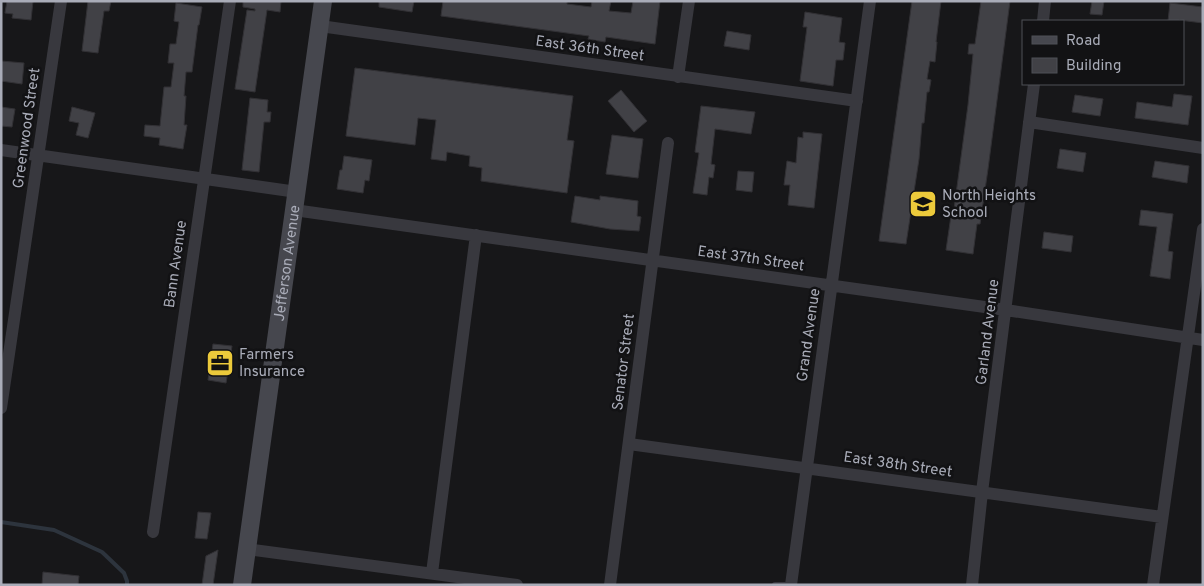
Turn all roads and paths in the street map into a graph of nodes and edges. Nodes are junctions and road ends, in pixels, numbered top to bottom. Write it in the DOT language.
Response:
graph roads {
  1 [pos="61,1"];
  2 [pos="230,1"];
  3 [pos="323,1"];
  4 [pos="689,1"];
  5 [pos="870,1"];
  6 [pos="1045,1"];
  7 [pos="1042,20"];
  8 [pos="320,26"];
  9 [pos="678,77"];
  10 [pos="1034,85"];
  11 [pos="857,101"];
  12 [pos="1029,122"];
  13 [pos="668,142"];
  14 [pos="1203,148"];
  15 [pos="1,150"];
  16 [pos="38,155"];
  17 [pos="204,179"];
  18 [pos="297,192"];
  19 [pos="294,210"];
  20 [pos="1203,229"];
  21 [pos="476,235"];
  22 [pos="652,260"];
  23 [pos="831,286"];
  24 [pos="1006,310"];
  25 [pos="1188,338"];
  26 [pos="1203,340"];
  27 [pos="1,408"];
  28 [pos="629,444"];
  29 [pos="807,468"];
  30 [pos="982,492"];
  31 [pos="1162,517"];
  32 [pos="153,532"];
  33 [pos="247,549"];
  34 [pos="432,573"];
  35 [pos="242,585"];
  36 [pos="516,585"];
  37 [pos="610,585"];
  38 [pos="775,585"];
  39 [pos="786,585"];
  40 [pos="791,585"];
  41 [pos="972,585"];
  42 [pos="1153,585"];
  1 -- 16 [label="street, Greenwood Street"];
  2 -- 17 [label="street, Bann Avenue"];
  3 -- 8 [label="main road, Jefferson Avenue"];
  4 -- 9 [label="street"];
  5 -- 11 [label="street, Grand Avenue"];
  6 -- 7 [label="street"];
  8 -- 9 [label="street, East 36th Street"];
  8 -- 18 [label="main road, Jefferson Avenue"];
  9 -- 11 [label="street, East 36th Street"];
  10 -- 12 [label="street, Garland Avenue"];
  11 -- 23 [label="street, Grand Avenue"];
  12 -- 14 [label="street"];
  12 -- 24 [label="street, Garland Avenue"];
  13 -- 22 [label="street, Senator Street"];
  15 -- 16 [label="street"];
  16 -- 17 [label="street"];
  16 -- 27 [label="street, Greenwood Street"];
  17 -- 18 [label="street"];
  17 -- 32 [label="street, Bann Avenue"];
  18 -- 19 [label="main road, Jefferson Avenue"];
  19 -- 21 [label="street, East 37th Street"];
  19 -- 33 [label="main road, Jefferson Avenue"];
  20 -- 25 [label="street"];
  21 -- 22 [label="street, East 37th Street"];
  21 -- 34 [label="street"];
  22 -- 23 [label="street, East 37th Street"];
  22 -- 28 [label="street, Senator Street"];
  23 -- 24 [label="street, East 37th Street"];
  23 -- 29 [label="street, Grand Avenue"];
  24 -- 25 [label="street, East 37th Street"];
  24 -- 30 [label="street, Garland Avenue"];
  25 -- 26 [label="street, East 37th Street"];
  25 -- 31 [label="street"];
  28 -- 29 [label="street, East 38th Street"];
  28 -- 37 [label="street, Senator Street"];
  29 -- 30 [label="street, East 38th Street"];
  29 -- 40 [label="street, Grand Avenue"];
  30 -- 31 [label="street, East 38th Street"];
  30 -- 41 [label="street, Garland Avenue"];
  31 -- 42 [label="street"];
  33 -- 34 [label="street"];
  33 -- 35 [label="main road, Jefferson Avenue"];
  34 -- 36 [label="street"];
  38 -- 39 [label="lane"];
}
